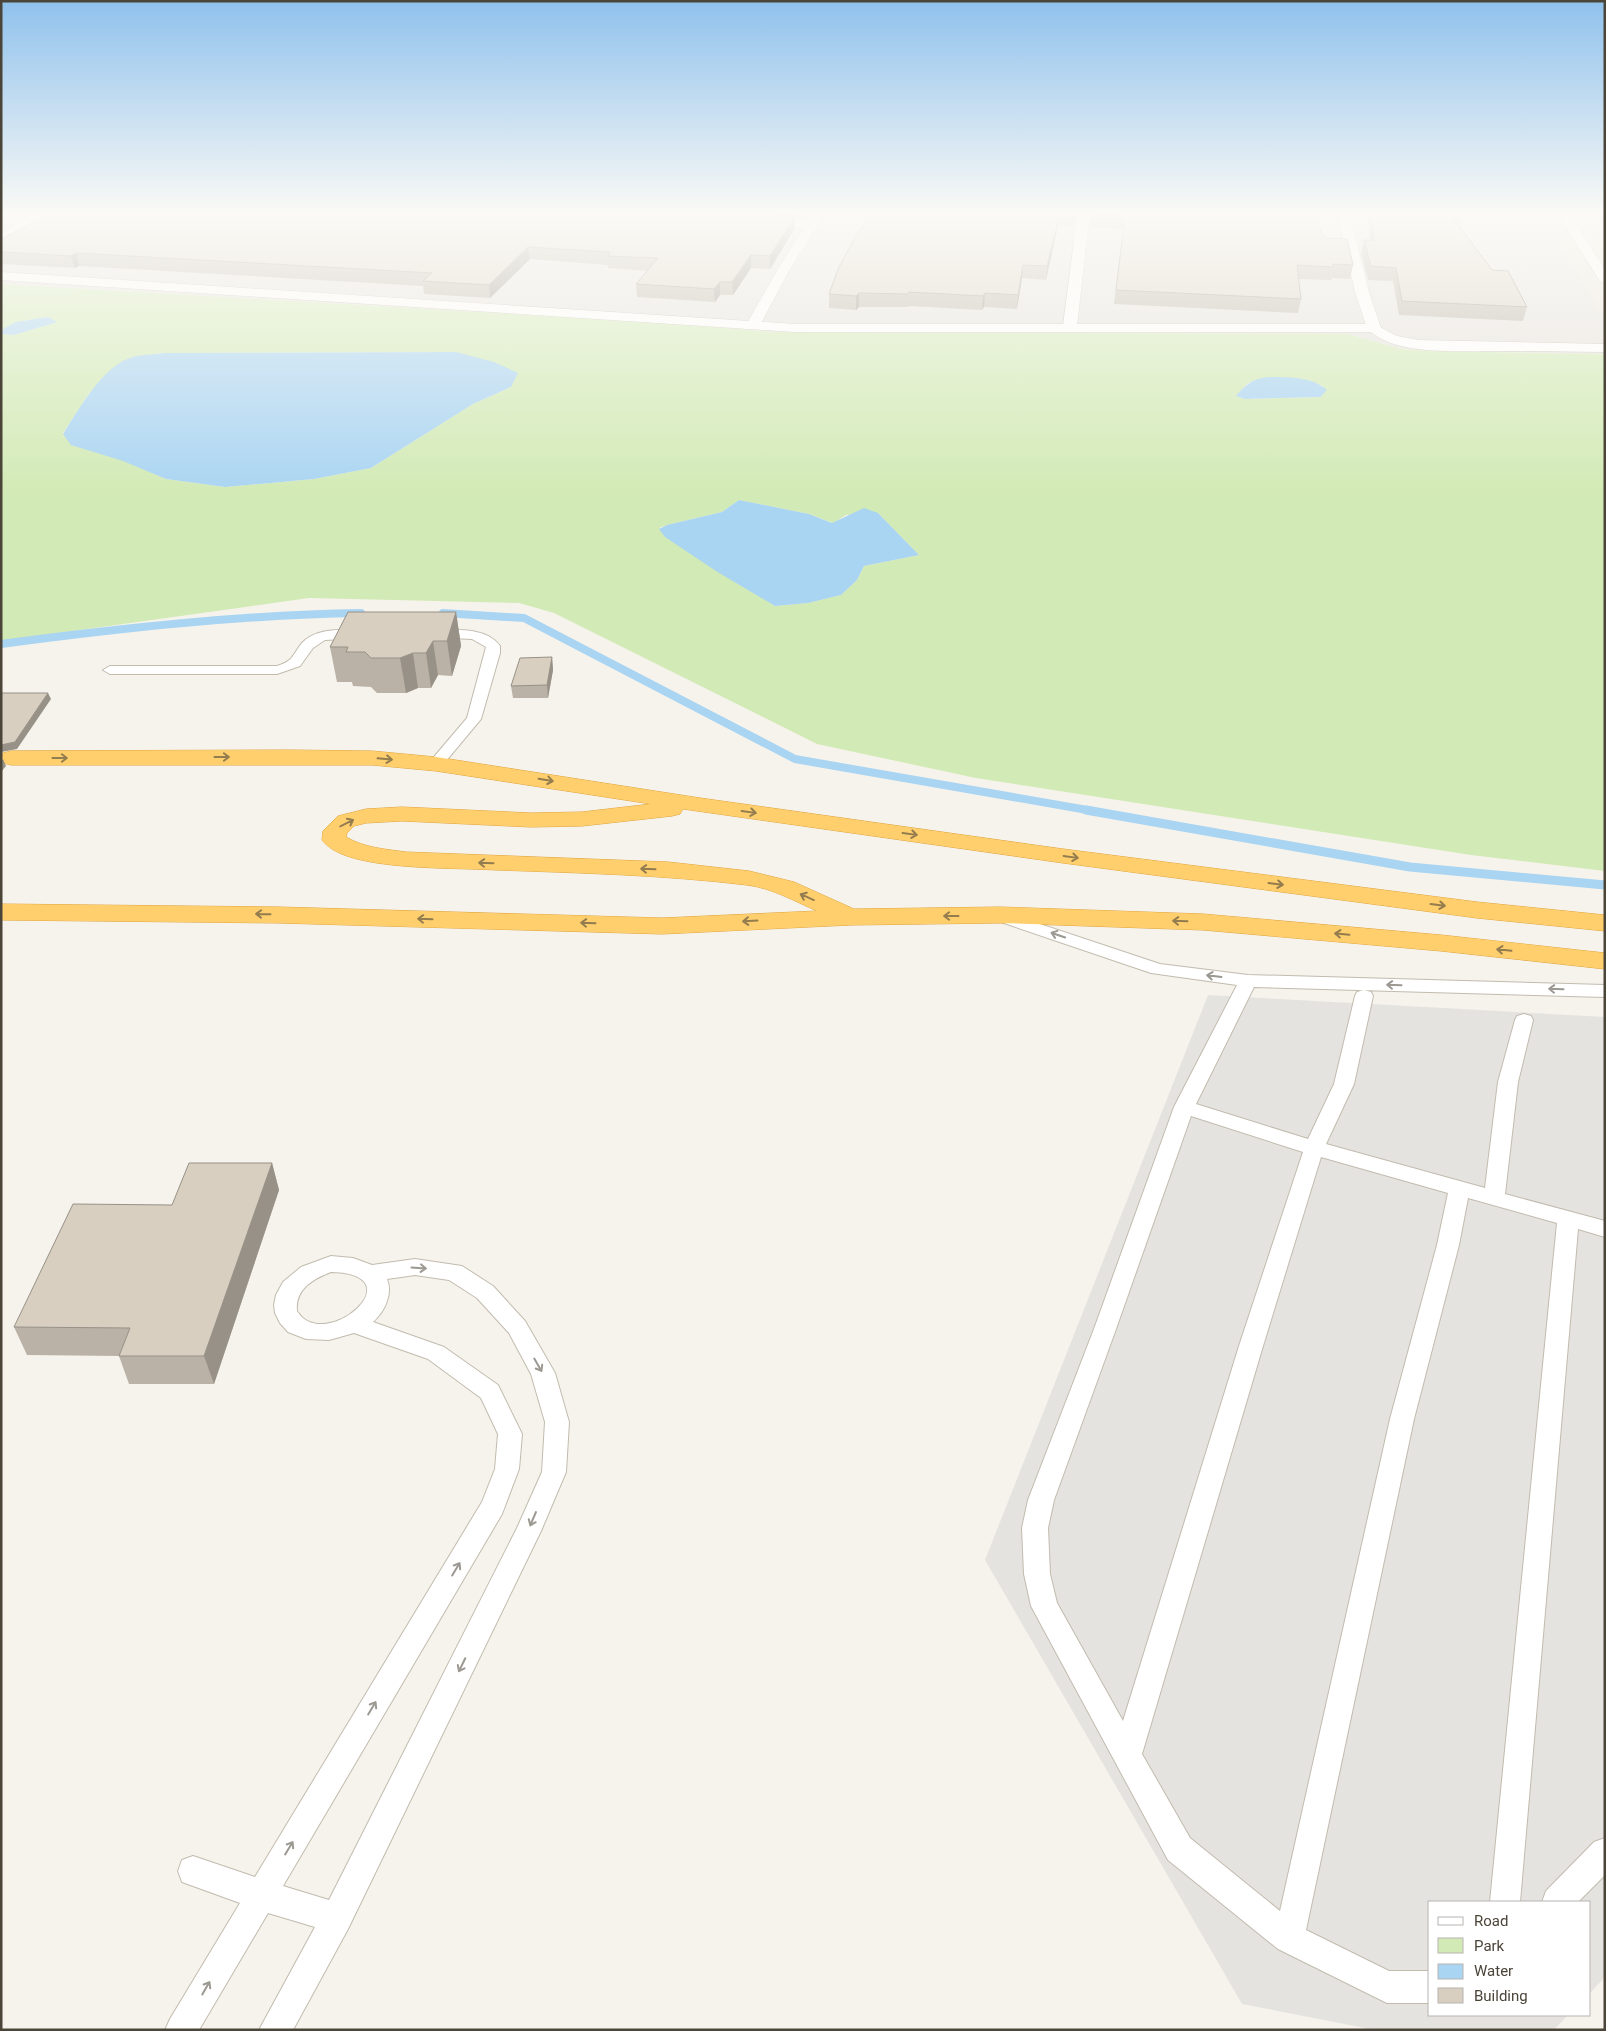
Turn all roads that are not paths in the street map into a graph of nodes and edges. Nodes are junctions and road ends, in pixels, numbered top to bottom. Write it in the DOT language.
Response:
graph roads {
  1 [pos="459,306"];
  2 [pos="764,306"];
  3 [pos="1072,306"];
  4 [pos="1367,306"];
  5 [pos="754,325"];
  6 [pos="1070,326"];
  7 [pos="1374,328"];
  8 [pos="1605,348"];
  9 [pos="375,634"];
  10 [pos="423,634"];
  11 [pos="110,670"];
  12 [pos="11,758"];
  13 [pos="436,764"];
  14 [pos="700,805"];
  15 [pos="1,912"];
  16 [pos="1000,916"];
  17 [pos="852,917"];
  18 [pos="1605,923"];
  19 [pos="1605,961"];
  20 [pos="1248,981"];
  21 [pos="1605,991"];
  22 [pos="1364,996"];
  23 [pos="1524,1020"];
  24 [pos="1184,1107"];
  25 [pos="1314,1148"];
  26 [pos="1459,1189"];
  27 [pos="1494,1198"];
  28 [pos="1568,1218"];
  29 [pos="1605,1228"];
  30 [pos="370,1273"];
  31 [pos="354,1324"];
  32 [pos="1127,1756"];
  33 [pos="1605,1853"];
  34 [pos="193,1871"];
  35 [pos="260,1895"];
  36 [pos="1506,1901"];
  37 [pos="1559,1901"];
  38 [pos="337,1918"];
  39 [pos="1289,1938"];
  40 [pos="1428,1987"];
  41 [pos="181,2030"];
  42 [pos="275,2030"];
  1 -- 5 [label="street"];
  2 -- 5 [label="street"];
  3 -- 6 [label="street"];
  4 -- 7 [label="street"];
  5 -- 6 [label="street"];
  6 -- 7 [label="street"];
  7 -- 8 [label="street"];
  9 -- 11 [label="lane"];
  10 -- 13 [label="lane"];
  12 -- 13 [label="highway, one-way"];
  13 -- 14 [label="highway, one-way"];
  17 -- 14 [label="highway, one-way"];
  14 -- 18 [label="highway, one-way"];
  17 -- 15 [label="highway, one-way"];
  16 -- 17 [label="highway, one-way"];
  19 -- 16 [label="highway, one-way"];
  20 -- 16 [label="lane, one-way"];
  21 -- 20 [label="lane, one-way"];
  20 -- 24 [label="lane"];
  22 -- 25 [label="lane"];
  23 -- 27 [label="lane"];
  24 -- 25 [label="lane"];
  24 -- 32 [label="lane"];
  25 -- 26 [label="lane"];
  25 -- 32 [label="lane"];
  26 -- 27 [label="lane"];
  26 -- 39 [label="lane"];
  27 -- 28 [label="lane"];
  28 -- 29 [label="lane"];
  28 -- 36 [label="lane"];
  30 -- 31 [label="lane"];
  30 -- 31 [label="lane"];
  30 -- 38 [label="lane, one-way"];
  35 -- 31 [label="lane, one-way"];
  32 -- 39 [label="lane"];
  33 -- 37 [label="lane"];
  34 -- 35 [label="lane"];
  35 -- 38 [label="lane"];
  41 -- 35 [label="lane, one-way"];
  38 -- 42 [label="lane"];
  39 -- 40 [label="lane"];
}
